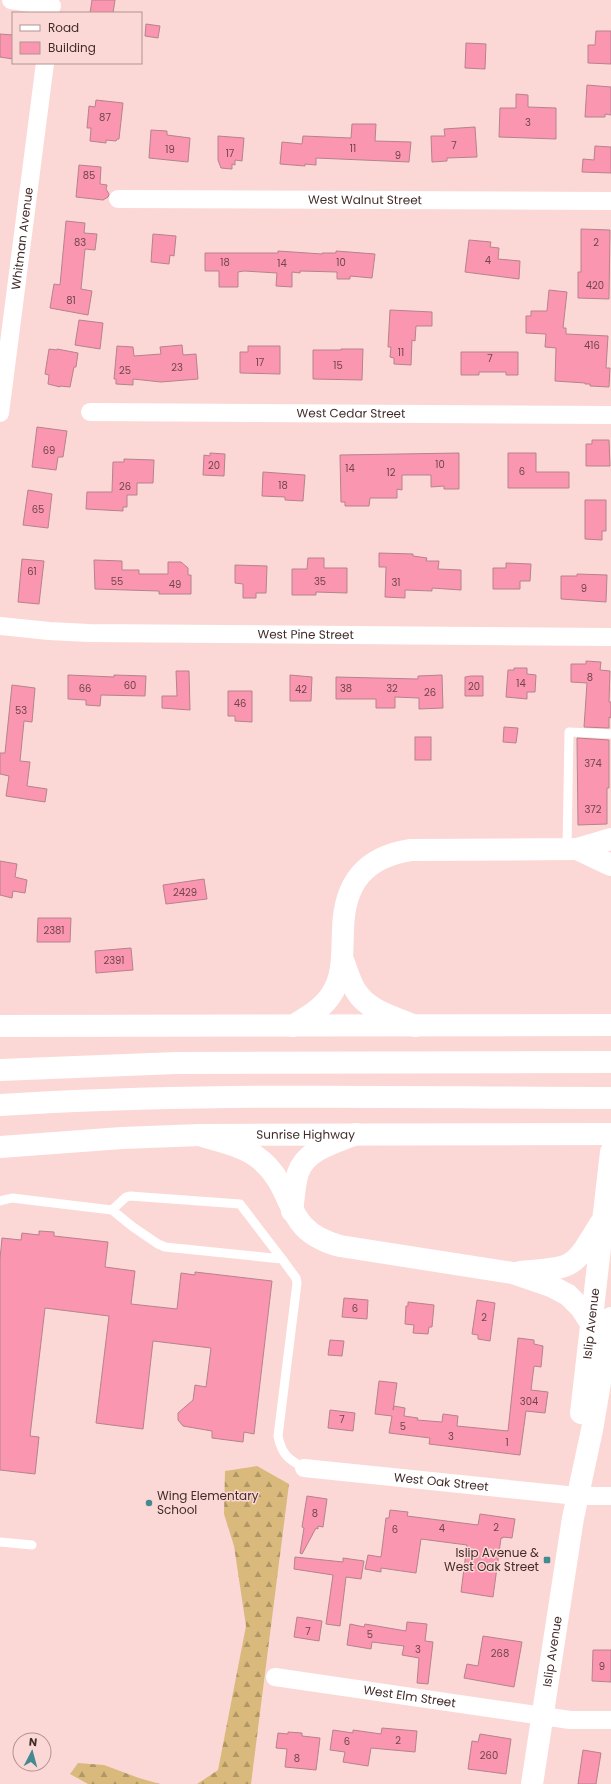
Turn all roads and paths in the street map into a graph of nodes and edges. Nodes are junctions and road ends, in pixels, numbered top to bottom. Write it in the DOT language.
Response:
graph roads {
  1 [pos="11,0"];
  2 [pos="52,6"];
  3 [pos="45,64"];
  4 [pos="118,199"];
  5 [pos="611,202"];
  6 [pos="6,325"];
  7 [pos="90,412"];
  8 [pos="0,413"];
  9 [pos="611,415"];
  10 [pos="0,626"];
  11 [pos="611,637"];
  12 [pos="611,734"];
  13 [pos="611,839"];
  14 [pos="572,849"];
  15 [pos="611,864"];
  16 [pos="343,960"];
  17 [pos="611,1025"];
  18 [pos="0,1026"];
  19 [pos="293,1026"];
  20 [pos="415,1026"];
  21 [pos="611,1062"];
  22 [pos="0,1070"];
  23 [pos="611,1098"];
  24 [pos="0,1105"];
  25 [pos="356,1134"];
  26 [pos="611,1134"];
  27 [pos="200,1135"];
  28 [pos="0,1147"];
  29 [pos="611,1152"];
  30 [pos="0,1201"];
  31 [pos="112,1210"];
  32 [pos="292,1211"];
  33 [pos="603,1219"];
  34 [pos="282,1259"];
  35 [pos="513,1273"];
  36 [pos="601,1322"];
  37 [pos="304,1468"];
  38 [pos="577,1496"];
  39 [pos="611,1496"];
  40 [pos="0,1542"];
  41 [pos="32,1545"];
  42 [pos="275,1677"];
  43 [pos="543,1715"];
  44 [pos="611,1720"];
  45 [pos="532,1784"];
  1 -- 2 [label="street"];
  3 -- 6 [label="street, Whitman Avenue"];
  4 -- 5 [label="street, West Walnut Street"];
  6 -- 8 [label="street, Whitman Avenue"];
  7 -- 9 [label="street, West Cedar Street"];
  10 -- 11 [label="street, West Pine Street"];
  12 -- 14 [label="lane"];
  13 -- 14 [label="main road"];
  14 -- 15 [label="main road"];
  14 -- 16 [label="main road"];
  16 -- 19 [label="main road"];
  16 -- 20 [label="main road"];
  17 -- 20 [label="main road"];
  18 -- 19 [label="main road"];
  19 -- 20 [label="main road"];
  21 -- 22 [label="main road"];
  23 -- 24 [label="main road"];
  25 -- 26 [label="main road, Sunrise Highway"];
  25 -- 27 [label="main road, Sunrise Highway"];
  25 -- 32 [label="main road"];
  27 -- 28 [label="main road, Sunrise Highway"];
  27 -- 32 [label="main road"];
  29 -- 33 [label="main road, Islip Avenue"];
  30 -- 31 [label="lane"];
  31 -- 34 [label="lane"];
  31 -- 34 [label="lane"];
  32 -- 35 [label="main road"];
  33 -- 35 [label="main road"];
  33 -- 36 [label="main road, Islip Avenue"];
  34 -- 37 [label="lane"];
  35 -- 36 [label="main road"];
  36 -- 38 [label="main road, Islip Avenue"];
  37 -- 38 [label="street, West Oak Street"];
  38 -- 39 [label="street, West Oak Street"];
  38 -- 43 [label="main road, Islip Avenue"];
  40 -- 41 [label="lane"];
  42 -- 43 [label="street, West Elm Street"];
  43 -- 44 [label="street, West Elm Street"];
  43 -- 45 [label="main road, Islip Avenue"];
}
